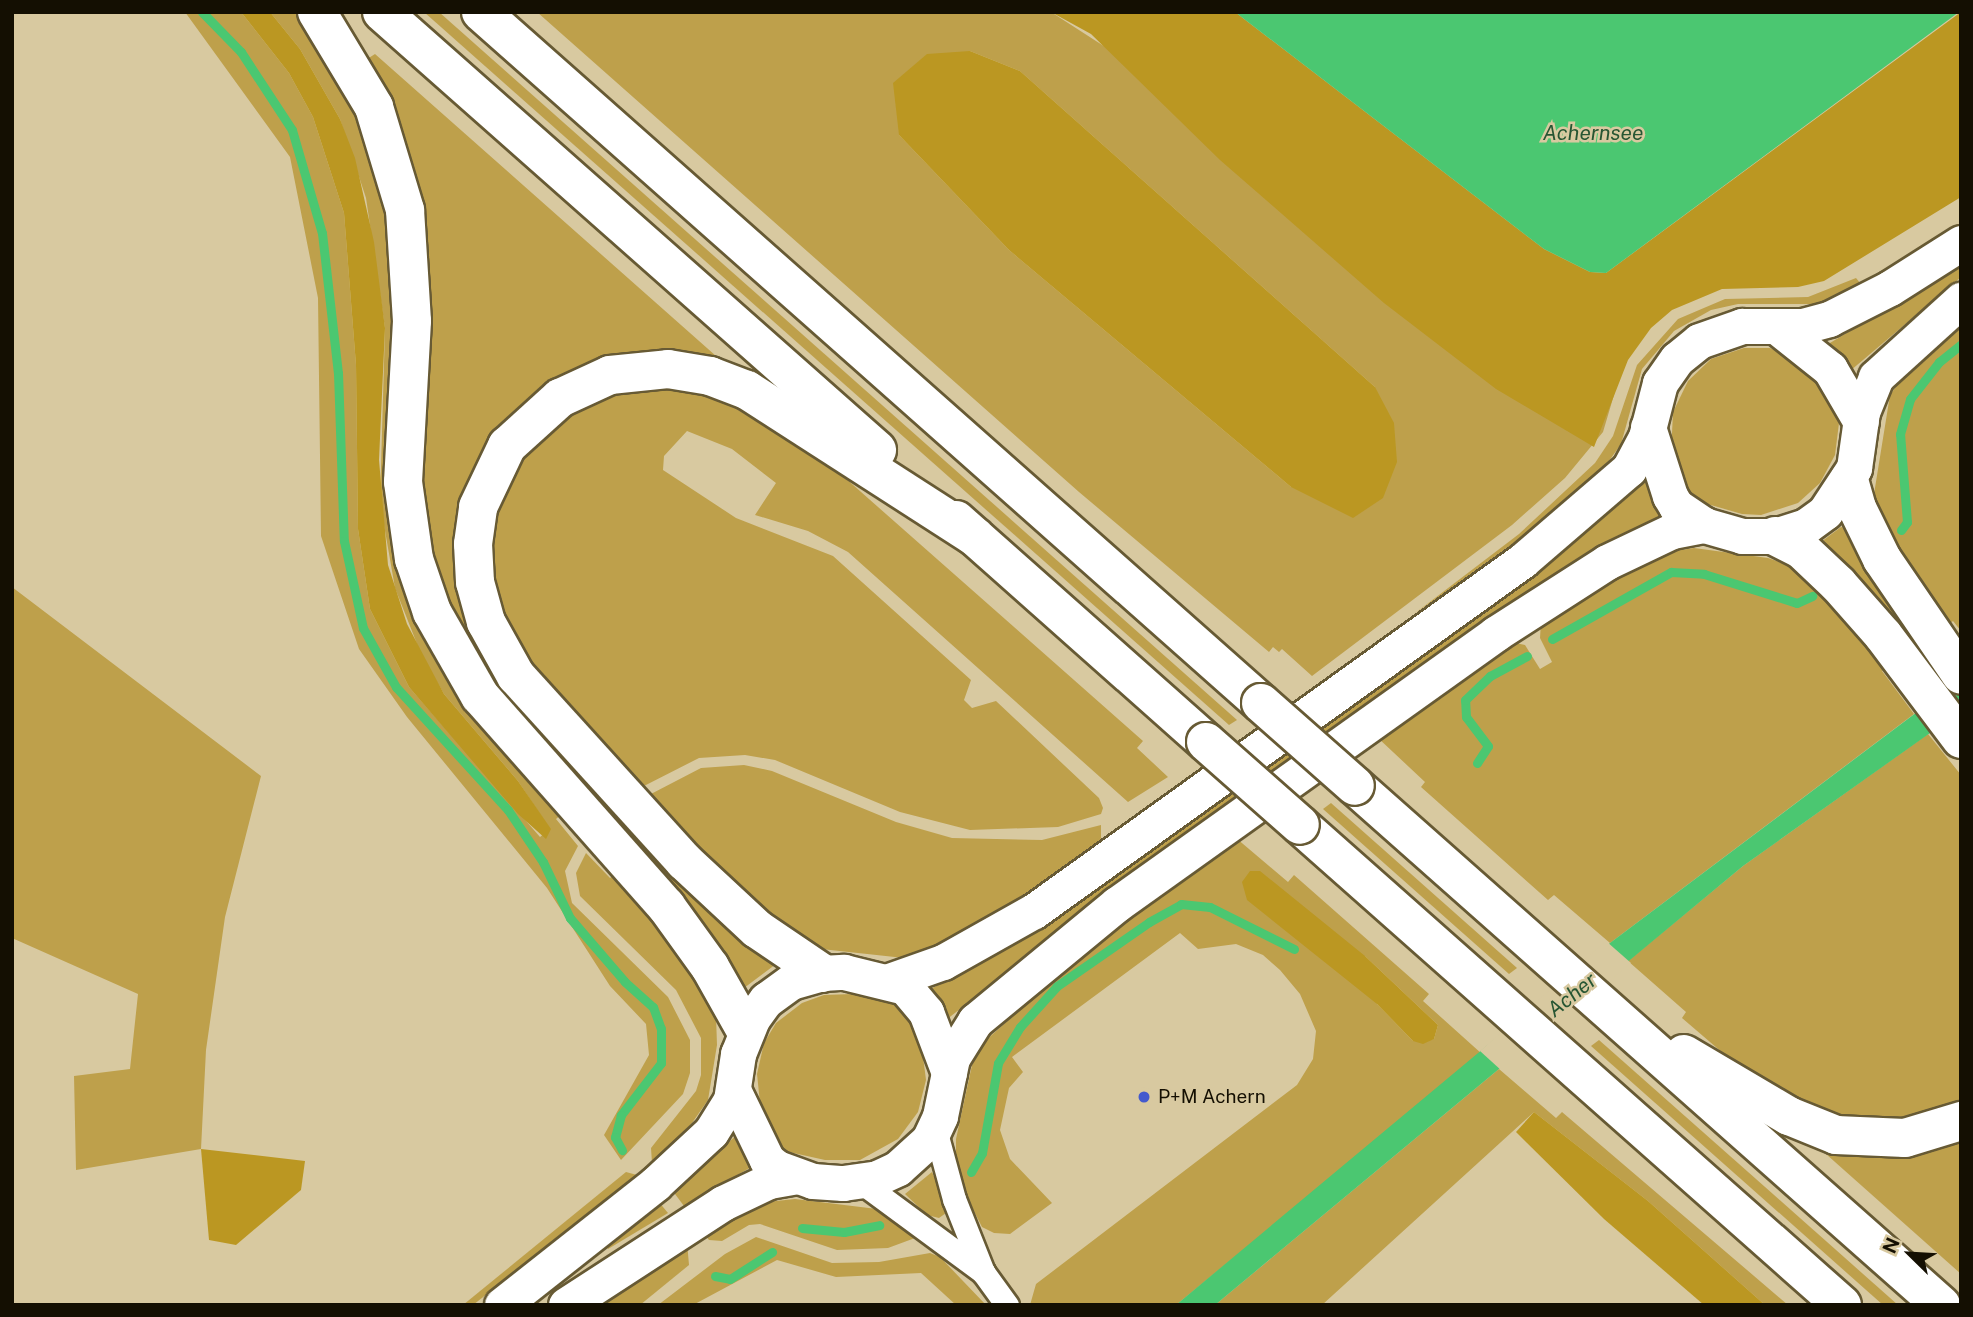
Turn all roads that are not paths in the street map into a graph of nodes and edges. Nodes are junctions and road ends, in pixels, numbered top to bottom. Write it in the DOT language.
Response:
graph roads {
  1 [pos="317,12"];
  2 [pos="382,12"];
  3 [pos="481,12"];
  4 [pos="1961,243"];
  5 [pos="1961,300"];
  6 [pos="1776,327"];
  7 [pos="1861,422"];
  8 [pos="1648,427"];
  9 [pos="1849,480"];
  10 [pos="1703,525"];
  11 [pos="1775,536"];
  12 [pos="975,537"];
  13 [pos="1951,662"];
  14 [pos="1961,739"];
  15 [pos="822,973"];
  16 [pos="889,981"];
  17 [pos="1617,1016"];
  18 [pos="746,1031"];
  19 [pos="948,1073"];
  20 [pos="734,1092"];
  21 [pos="1961,1121"];
  22 [pos="934,1129"];
  23 [pos="798,1176"];
  24 [pos="862,1182"];
  25 [pos="983,1272"];
  26 [pos="502,1305"];
  27 [pos="566,1305"];
  28 [pos="1007,1305"];
  29 [pos="1842,1305"];
  30 [pos="1941,1305"];
  1 -- 18 [label="highway"];
  2 -- 12 [label="highway"];
  3 -- 17 [label="highway, bridge"];
  4 -- 6 [label="main road"];
  5 -- 7 [label="main road"];
  6 -- 7 [label="main road"];
  6 -- 8 [label="main road"];
  7 -- 9 [label="main road"];
  8 -- 10 [label="main road"];
  8 -- 16 [label="main road"];
  9 -- 11 [label="main road"];
  9 -- 13 [label="highway"];
  10 -- 11 [label="main road"];
  10 -- 19 [label="main road"];
  11 -- 14 [label="highway"];
  12 -- 15 [label="highway"];
  12 -- 29 [label="highway, bridge"];
  15 -- 16 [label="main road"];
  15 -- 18 [label="main road"];
  16 -- 19 [label="main road"];
  17 -- 21 [label="highway"];
  17 -- 30 [label="highway"];
  18 -- 20 [label="main road"];
  19 -- 22 [label="main road"];
  20 -- 23 [label="main road"];
  20 -- 26 [label="main road"];
  22 -- 24 [label="main road"];
  22 -- 25 [label="street"];
  23 -- 24 [label="main road"];
  23 -- 27 [label="main road"];
  24 -- 25 [label="street"];
  25 -- 28 [label="street"];
}
